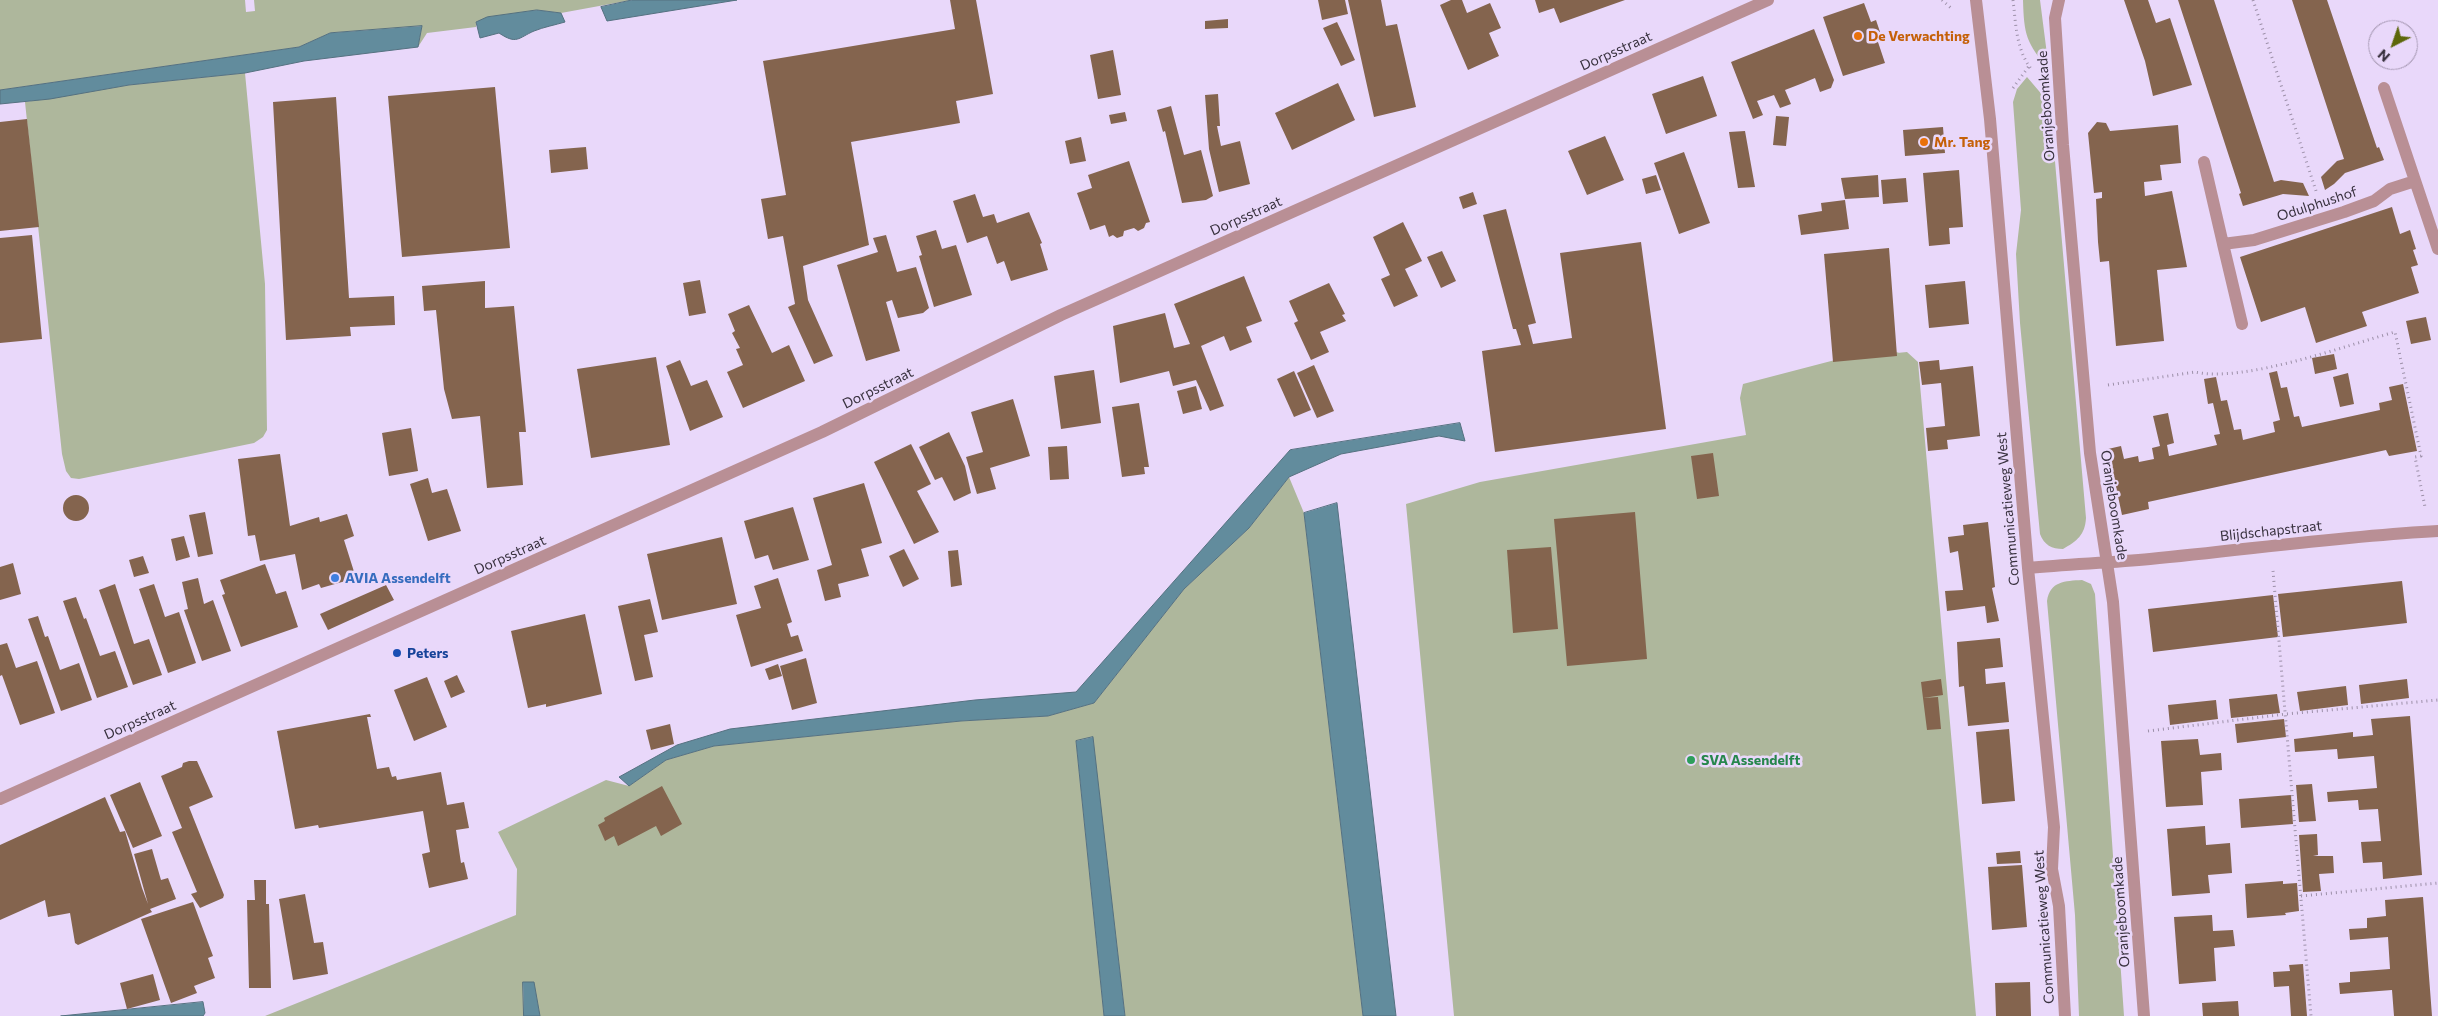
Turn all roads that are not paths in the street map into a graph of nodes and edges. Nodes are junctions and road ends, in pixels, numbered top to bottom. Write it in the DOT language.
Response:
graph roads {
  1 [pos="1768,0"];
  2 [pos="1976,0"];
  3 [pos="2059,0"];
  4 [pos="2384,88"];
  5 [pos="2204,162"];
  6 [pos="2415,181"];
  7 [pos="2223,244"];
  8 [pos="2438,249"];
  9 [pos="2242,324"];
  10 [pos="2434,531"];
  11 [pos="2107,562"];
  12 [pos="2028,568"];
  13 [pos="0,799"];
  14 [pos="2065,1016"];
  15 [pos="2144,1016"];
  1 -- 13 [label="street, Dorpsstraat"];
  2 -- 12 [label="street, Communicatieweg West"];
  3 -- 11 [label="street, Oranjeboomkade"];
  4 -- 6 [label="street"];
  5 -- 7 [label="street"];
  6 -- 7 [label="street, Odulphushof"];
  6 -- 8 [label="street"];
  7 -- 9 [label="street"];
  10 -- 11 [label="street, Blijdschapstraat"];
  11 -- 12 [label="street, Blijdschapstraat"];
  11 -- 15 [label="street, Oranjeboomkade"];
  12 -- 14 [label="street, Communicatieweg West"];
}
